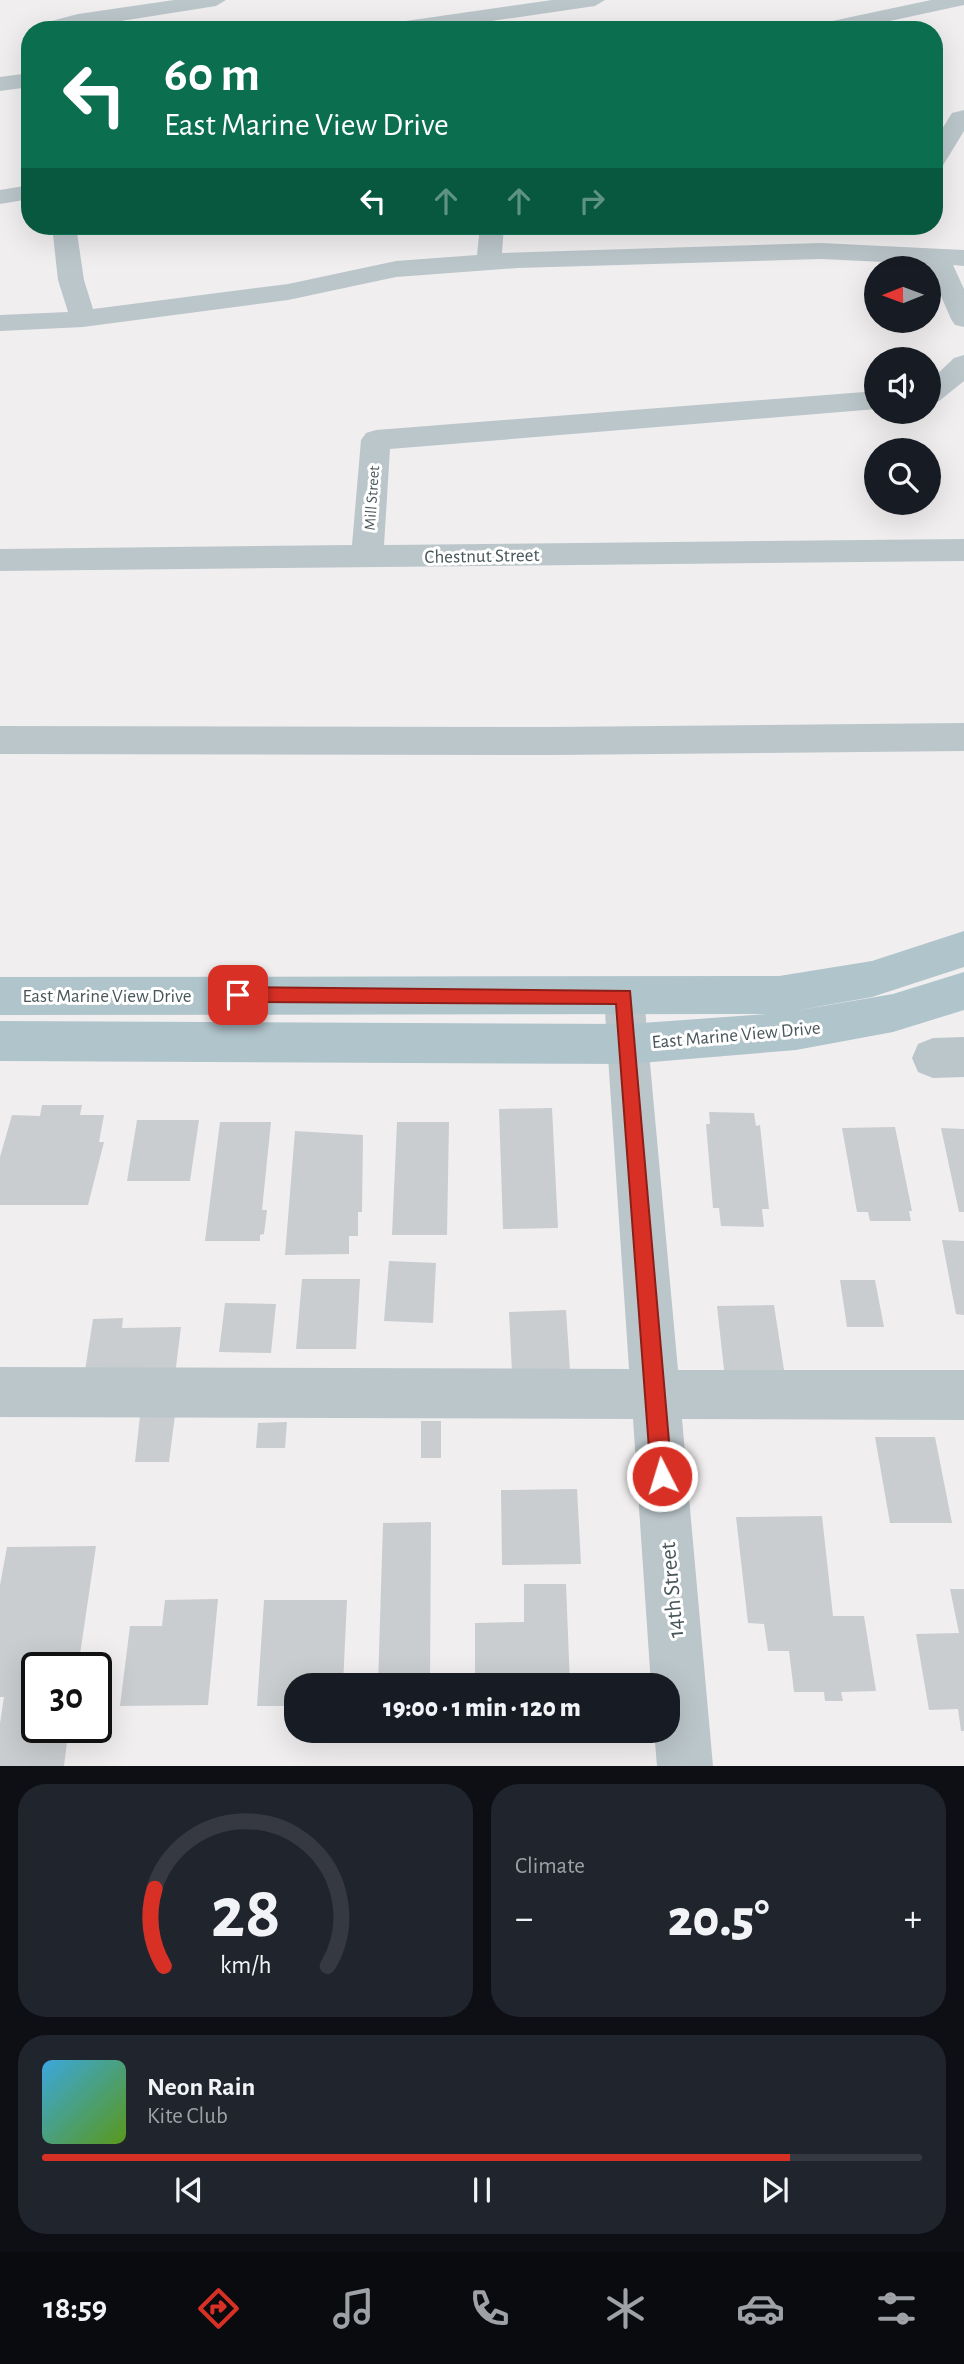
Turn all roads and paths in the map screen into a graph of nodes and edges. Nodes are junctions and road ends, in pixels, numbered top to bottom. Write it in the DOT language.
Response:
graph roads {
  1 [pos="216,0"];
  2 [pos="595,0"];
  3 [pos="960,0"];
  4 [pos="74,21"];
  5 [pos="447,21"];
  6 [pos="861,21"];
  7 [pos="21,81"];
  8 [pos="0,84"];
  9 [pos="964,117"];
  10 [pos="943,147"];
  11 [pos="21,194"];
  12 [pos="0,197"];
  13 [pos="65,235"];
  14 [pos="491,235"];
  15 [pos="812,235"];
  16 [pos="891,235"];
  17 [pos="821,251"];
  18 [pos="879,254"];
  19 [pos="918,256"];
  20 [pos="942,257"];
  21 [pos="964,258"];
  22 [pos="489,262"];
  23 [pos="942,268"];
  24 [pos="83,319"];
  25 [pos="964,319"];
  26 [pos="0,323"];
  27 [pos="964,364"];
  28 [pos="941,387"];
  29 [pos="864,401"];
  30 [pos="964,550"];
  31 [pos="367,556"];
  32 [pos="0,560"];
  33 [pos="964,737"];
  34 [pos="0,740"];
  35 [pos="964,949"];
  36 [pos="964,991"];
  37 [pos="0,996"];
  38 [pos="624,997"];
  39 [pos="0,1041"];
  40 [pos="628,1044"];
  41 [pos="0,1392"];
  42 [pos="964,1395"];
  43 [pos="655,1396"];
  44 [pos="685,1766"];
  1 -- 4 [label="street"];
  2 -- 5 [label="street"];
  3 -- 6 [label="street"];
  7 -- 8 [label="street"];
  9 -- 10 [label="street"];
  11 -- 12 [label="street"];
  13 -- 24 [label="street"];
  14 -- 22 [label="street"];
  15 -- 17 [label="street"];
  16 -- 18 [label="street"];
  17 -- 18 [label="street"];
  17 -- 22 [label="street"];
  18 -- 19 [label="street"];
  20 -- 21 [label="street"];
  22 -- 24 [label="street"];
  23 -- 25 [label="street"];
  24 -- 26 [label="street"];
  27 -- 28 [label="street"];
  29 -- 31 [label="street, Mill Street"];
  30 -- 31 [label="street, Chestnut Street"];
  31 -- 32 [label="street, Chestnut Street"];
  33 -- 34 [label="street"];
  35 -- 38 [label="main road, East Marine View Drive"];
  36 -- 40 [label="main road, East Marine View Drive"];
  37 -- 38 [label="main road, East Marine View Drive"];
  38 -- 40 [label="street, 14th Street"];
  39 -- 40 [label="main road, East Marine View Drive"];
  40 -- 43 [label="street, 14th Street"];
  41 -- 43 [label="street"];
  42 -- 43 [label="street"];
  43 -- 44 [label="street, 14th Street"];
}
